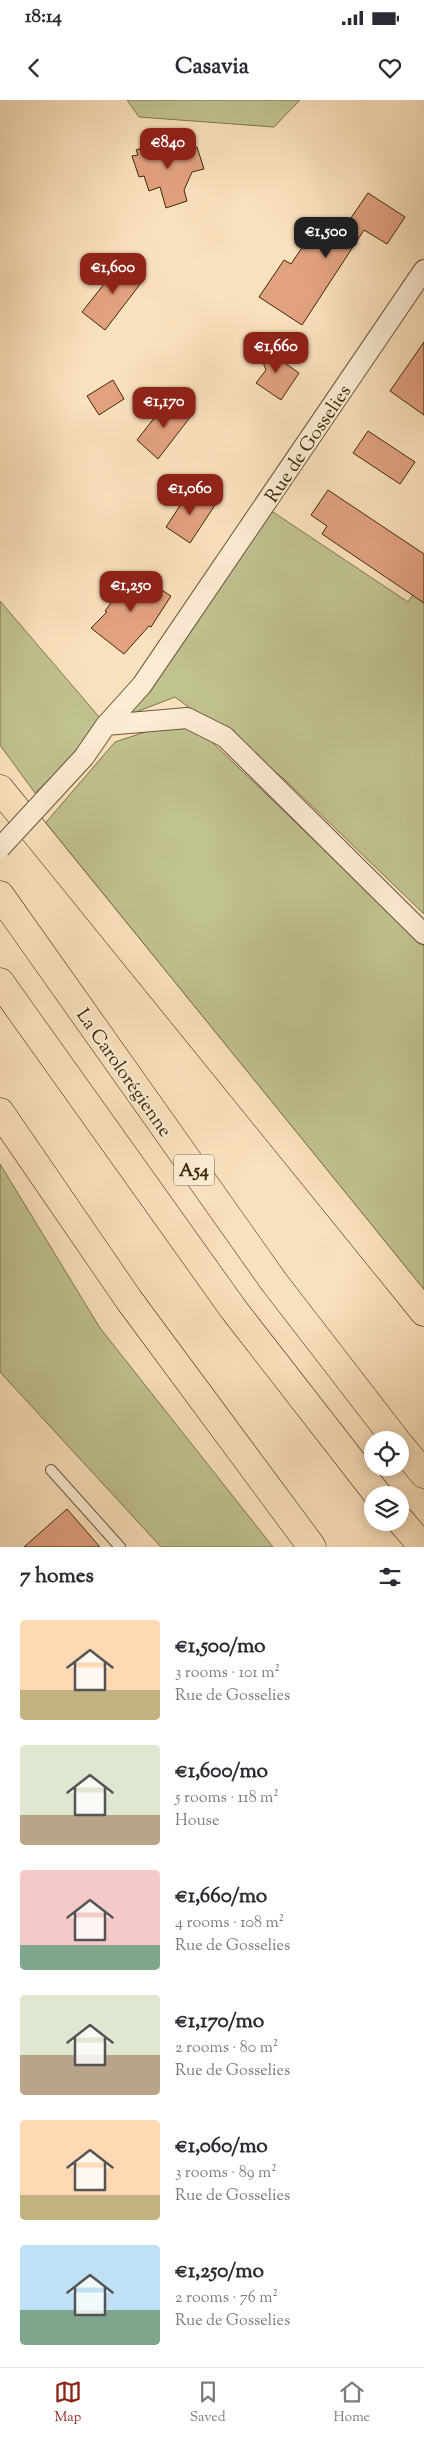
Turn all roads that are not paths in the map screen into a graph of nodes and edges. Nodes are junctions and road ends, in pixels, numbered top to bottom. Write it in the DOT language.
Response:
graph roads {
  1 [pos="424,270"];
  2 [pos="106,725"];
  3 [pos="0,789"];
  4 [pos="0,848"];
  5 [pos="0,895"];
  6 [pos="424,934"];
  7 [pos="0,982"];
  8 [pos="0,1112"];
  9 [pos="424,1312"];
  10 [pos="389,1431"];
  11 [pos="409,1456"];
  12 [pos="51,1470"];
  13 [pos="424,1474"];
  14 [pos="371,1486"];
  15 [pos="409,1531"];
  16 [pos="120,1547"];
  17 [pos="312,1547"];
  18 [pos="423,1547"];
  1 -- 2 [label="street, Rue de Gosselies"];
  2 -- 4 [label="street, Rue de Gosselies, bridge"];
  2 -- 6 [label="street"];
  3 -- 9 [label="highway"];
  5 -- 10 [label="highway, La Carolorégienne / A54"];
  7 -- 14 [label="highway, A54"];
  8 -- 17 [label="highway"];
  11 -- 13 [label="highway"];
  12 -- 16 [label="lane"];
  15 -- 18 [label="highway"];
}
